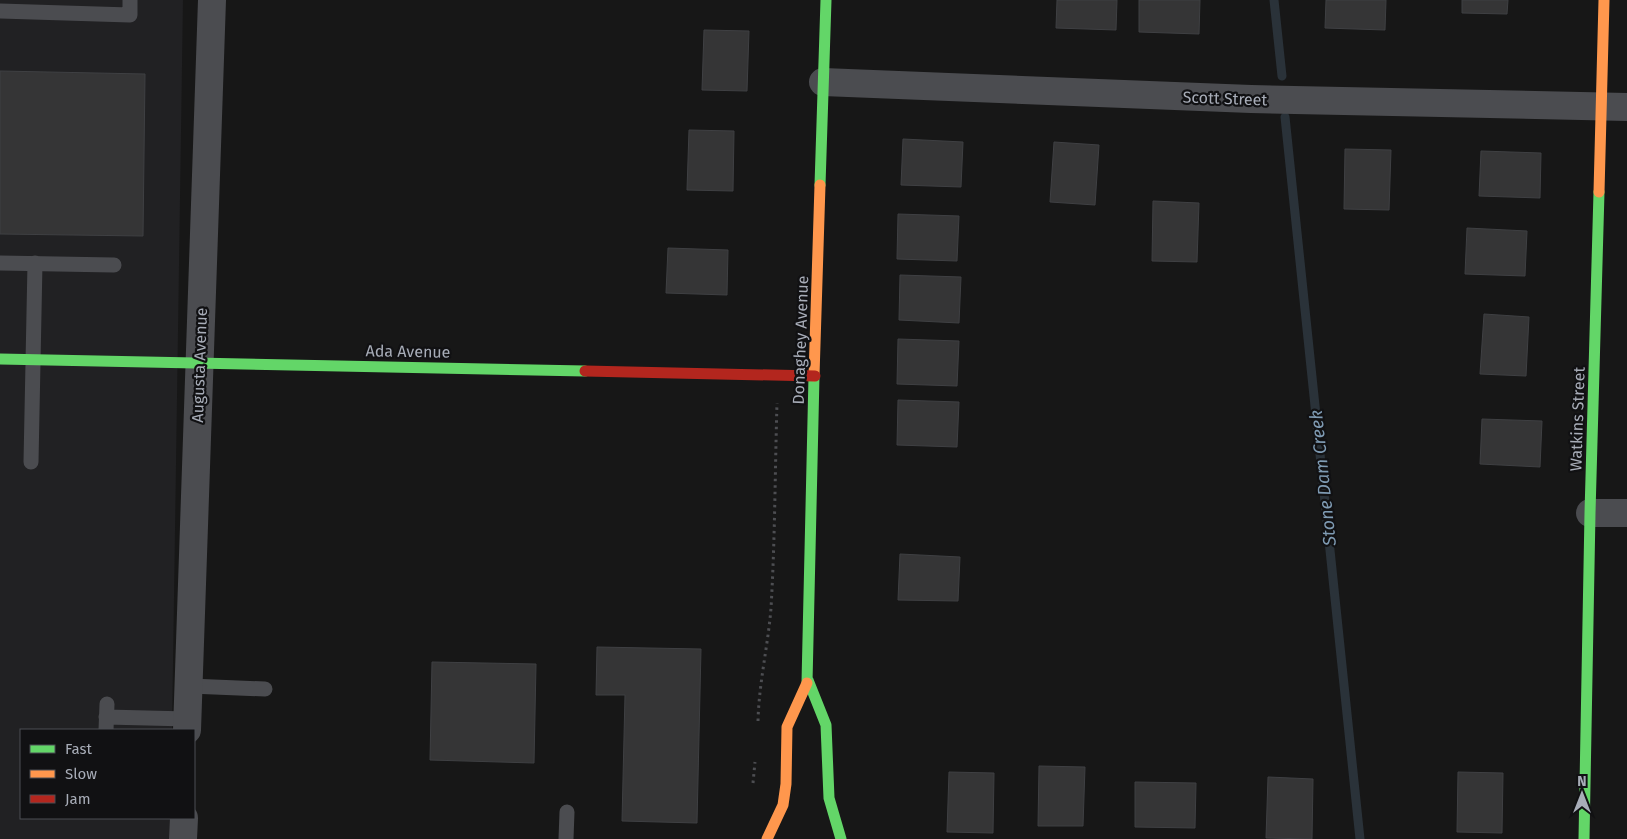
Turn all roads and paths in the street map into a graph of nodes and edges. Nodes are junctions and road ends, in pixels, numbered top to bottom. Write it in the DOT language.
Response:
graph roads {
  1 [pos="130,0"];
  2 [pos="212,0"];
  3 [pos="826,0"];
  4 [pos="1604,0"];
  5 [pos="0,11"];
  6 [pos="824,82"];
  7 [pos="1614,107"];
  8 [pos="0,263"];
  9 [pos="35,263"];
  10 [pos="114,265"];
  11 [pos="0,360"];
  12 [pos="32,360"];
  13 [pos="200,363"];
  14 [pos="815,376"];
  15 [pos="777,402"];
  16 [pos="31,462"];
  17 [pos="1590,513"];
  18 [pos="1627,513"];
  19 [pos="808,680"];
  20 [pos="190,686"];
  21 [pos="265,689"];
  22 [pos="106,717"];
  23 [pos="187,724"];
  24 [pos="757,730"];
  25 [pos="756,758"];
  26 [pos="753,784"];
  27 [pos="567,812"];
  28 [pos="184,819"];
  29 [pos="183,839"];
  30 [pos="566,839"];
  31 [pos="768,839"];
  32 [pos="841,839"];
  33 [pos="1584,839"];
  1 -- 5 [label="lane"];
  2 -- 13 [label="street, Augusta Avenue"];
  3 -- 6 [label="street, Donaghey Avenue"];
  4 -- 7 [label="street, Watkins Street"];
  6 -- 7 [label="street, Scott Street"];
  6 -- 14 [label="street, Donaghey Avenue"];
  7 -- 17 [label="street, Watkins Street"];
  8 -- 9 [label="lane"];
  9 -- 10 [label="lane"];
  9 -- 12 [label="lane"];
  11 -- 12 [label="street, Ada Avenue"];
  12 -- 13 [label="street, Ada Avenue"];
  12 -- 16 [label="lane"];
  13 -- 14 [label="street, Ada Avenue"];
  13 -- 20 [label="street, Augusta Avenue"];
  14 -- 19 [label="street, Donaghey Avenue"];
  15 -- 24 [label="path"];
  17 -- 18 [label="street"];
  17 -- 33 [label="street, Watkins Street"];
  19 -- 31 [label="street, Donaghey Avenue"];
  19 -- 32 [label="street, Donaghey Avenue"];
  20 -- 21 [label="lane"];
  20 -- 23 [label="street, Augusta Avenue"];
  22 -- 23 [label="lane"];
  25 -- 26 [label="path"];
  27 -- 30 [label="lane"];
  28 -- 29 [label="street"];
}
